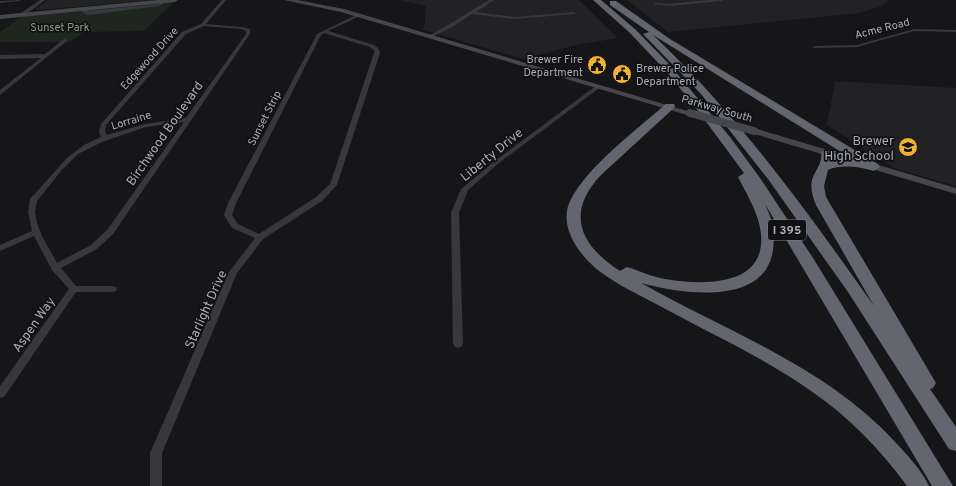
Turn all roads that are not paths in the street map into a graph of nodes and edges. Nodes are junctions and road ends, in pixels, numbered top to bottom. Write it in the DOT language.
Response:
graph roads {
  1 [pos="19,0"];
  2 [pos="43,0"];
  3 [pos="175,0"];
  4 [pos="224,0"];
  5 [pos="287,0"];
  6 [pos="492,0"];
  7 [pos="606,0"];
  8 [pos="721,0"];
  9 [pos="164,1"];
  10 [pos="302,1"];
  11 [pos="0,2"];
  12 [pos="655,4"];
  13 [pos="472,13"];
  14 [pos="574,13"];
  15 [pos="23,14"];
  16 [pos="360,15"];
  17 [pos="0,17"];
  18 [pos="203,25"];
  19 [pos="956,31"];
  20 [pos="325,32"];
  21 [pos="430,36"];
  22 [pos="66,40"];
  23 [pos="814,47"];
  24 [pos="46,56"];
  25 [pos="0,57"];
  26 [pos="599,86"];
  27 [pos="0,93"];
  28 [pos="679,109"];
  29 [pos="187,120"];
  30 [pos="720,131"];
  31 [pos="825,137"];
  32 [pos="105,139"];
  33 [pos="824,152"];
  34 [pos="870,166"];
  35 [pos="823,168"];
  36 [pos="956,191"];
  37 [pos="36,232"];
  38 [pos="260,237"];
  39 [pos="0,248"];
  40 [pos="56,268"];
  41 [pos="74,289"];
  42 [pos="113,290"];
  43 [pos="458,344"];
  44 [pos="0,394"];
  45 [pos="956,434"];
  46 [pos="956,443"];
  47 [pos="156,486"];
  48 [pos="919,486"];
  49 [pos="943,486"];
  1 -- 11 [label="street"];
  2 -- 15 [label="street"];
  3 -- 9 [label="main road"];
  4 -- 18 [label="street, Edgewood Drive"];
  5 -- 10 [label="main road, Parkway South"];
  6 -- 13 [label="street"];
  7 -- 30 [label="highway, I 395"];
  7 -- 31 [label="highway"];
  7 -- 46 [label="highway, I 395"];
  8 -- 12 [label="street"];
  9 -- 15 [label="main road"];
  10 -- 16 [label="main road, Parkway South"];
  13 -- 14 [label="street"];
  13 -- 21 [label="street"];
  15 -- 17 [label="main road"];
  16 -- 20 [label="street, Sunset Strip"];
  16 -- 21 [label="main road, Parkway South"];
  18 -- 29 [label="street, Birchwood Boulevard"];
  18 -- 32 [label="street, Edgewood Drive"];
  19 -- 23 [label="street, Acme Road"];
  20 -- 38 [label="street, Sunset Strip"];
  20 -- 38 [label="street, Starlight Drive"];
  21 -- 26 [label="main road, Parkway South"];
  22 -- 24 [label="street"];
  24 -- 25 [label="street"];
  24 -- 27 [label="street"];
  26 -- 28 [label="main road, Parkway South"];
  26 -- 43 [label="street, Liberty Drive"];
  28 -- 30 [label="highway"];
  28 -- 33 [label="main road, Parkway South, bridge"];
  28 -- 48 [label="highway"];
  29 -- 32 [label="street, Lorraine"];
  29 -- 40 [label="street, Birchwood Boulevard"];
  30 -- 49 [label="highway, I 395"];
  31 -- 33 [label="highway"];
  31 -- 34 [label="highway"];
  32 -- 37 [label="street, Lorraine"];
  33 -- 34 [label="main road, Parkway South"];
  33 -- 35 [label="highway"];
  34 -- 35 [label="highway"];
  34 -- 36 [label="main road, Parkway South"];
  35 -- 45 [label="highway"];
  37 -- 39 [label="street"];
  37 -- 40 [label="street, Lorraine"];
  38 -- 47 [label="street, Starlight Drive"];
  40 -- 41 [label="street, Lorraine"];
  41 -- 42 [label="street"];
  41 -- 44 [label="street, Aspen Way"];
}
